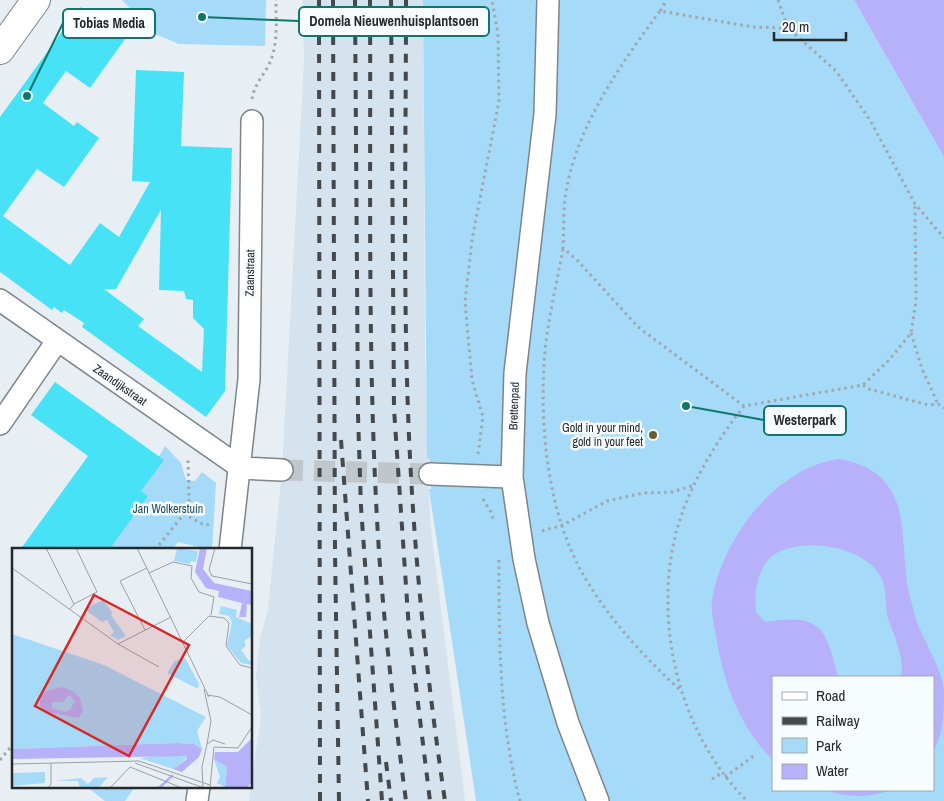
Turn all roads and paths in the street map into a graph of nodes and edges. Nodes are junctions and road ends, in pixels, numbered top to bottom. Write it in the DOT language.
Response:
graph roads {
  1 [pos="36,0"];
  2 [pos="276,0"];
  3 [pos="492,0"];
  4 [pos="548,0"];
  5 [pos="667,0"];
  6 [pos="778,0"];
  7 [pos="660,11"];
  8 [pos="788,28"];
  9 [pos="1,46"];
  10 [pos="252,121"];
  11 [pos="915,204"];
  12 [pos="944,238"];
  13 [pos="563,248"];
  14 [pos="0,300"];
  15 [pos="912,333"];
  16 [pos="57,341"];
  17 [pos="863,385"];
  18 [pos="938,404"];
  19 [pos="744,406"];
  20 [pos="944,408"];
  21 [pos="0,424"];
  22 [pos="186,430"];
  23 [pos="241,468"];
  24 [pos="282,470"];
  25 [pos="430,474"];
  26 [pos="477,475"];
  27 [pos="512,477"];
  28 [pos="695,485"];
  29 [pos="184,514"];
  30 [pos="218,523"];
  31 [pos="564,525"];
  32 [pos="495,530"];
  33 [pos="521,537"];
  34 [pos="157,548"];
  35 [pos="230,548"];
  36 [pos="499,557"];
  37 [pos="679,689"];
  38 [pos="12,745"];
  39 [pos="755,755"];
  40 [pos="0,760"];
  41 [pos="722,773"];
  42 [pos="725,777"];
  43 [pos="712,779"];
  44 [pos="199,788"];
  45 [pos="197,801"];
  46 [pos="520,801"];
  47 [pos="598,801"];
  48 [pos="747,801"];
  1 -- 9 [label="street"];
  2 -- 10 [label="path"];
  3 -- 26 [label="path"];
  4 -- 27 [label="street, Brettenpad"];
  5 -- 7 [label="path"];
  6 -- 8 [label="path"];
  7 -- 8 [label="path"];
  7 -- 13 [label="path"];
  8 -- 11 [label="path"];
  10 -- 23 [label="street, Zaanstraat"];
  11 -- 12 [label="path"];
  11 -- 15 [label="path"];
  13 -- 19 [label="path"];
  13 -- 31 [label="path"];
  14 -- 16 [label="street, Zaandijkstraat"];
  15 -- 17 [label="path"];
  15 -- 18 [label="path"];
  16 -- 21 [label="street"];
  16 -- 22 [label="street, Zaandijkstraat"];
  17 -- 18 [label="path"];
  17 -- 19 [label="path"];
  18 -- 20 [label="path"];
  19 -- 28 [label="path"];
  22 -- 23 [label="street, Zaandijkstraat"];
  22 -- 29 [label="path"];
  23 -- 24 [label="street"];
  23 -- 35 [label="street, Zaanstraat"];
  25 -- 26 [label="street"];
  26 -- 27 [label="street"];
  26 -- 32 [label="path"];
  27 -- 33 [label="street, Brettenpad"];
  28 -- 31 [label="path"];
  28 -- 37 [label="path"];
  29 -- 30 [label="path"];
  29 -- 34 [label="path"];
  31 -- 33 [label="path"];
  31 -- 37 [label="path"];
  33 -- 47 [label="street, Brettenpad"];
  36 -- 46 [label="path"];
  37 -- 41 [label="path"];
  38 -- 40 [label="path"];
  39 -- 42 [label="path"];
  41 -- 42 [label="path"];
  41 -- 43 [label="path"];
  42 -- 48 [label="path"];
  44 -- 45 [label="street"];
}
